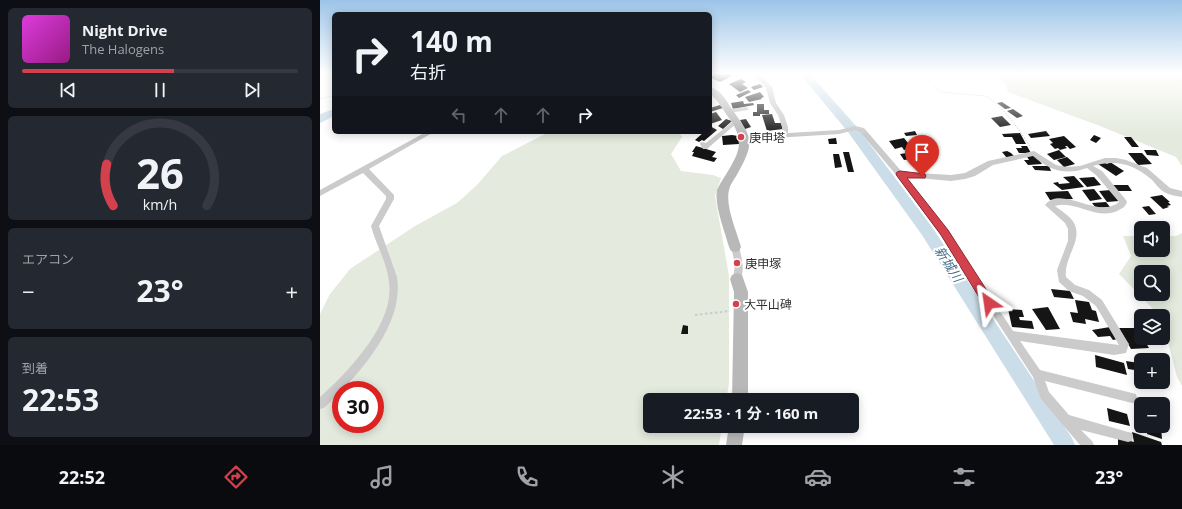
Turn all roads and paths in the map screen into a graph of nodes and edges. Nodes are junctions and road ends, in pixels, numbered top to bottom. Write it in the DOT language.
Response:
graph roads {
  1 [pos="332,95"];
  2 [pos="714,95"];
  3 [pos="771,95"];
  4 [pos="823,95"];
  5 [pos="973,95"];
  6 [pos="320,99"];
  7 [pos="746,109"];
  8 [pos="728,111"];
  9 [pos="736,120"];
  10 [pos="853,129"];
  11 [pos="427,134"];
  12 [pos="785,135"];
  13 [pos="746,138"];
  14 [pos="703,144"];
  15 [pos="1034,153"];
  16 [pos="1088,166"];
  17 [pos="364,169"];
  18 [pos="900,174"];
  19 [pos="320,193"];
  20 [pos="1182,194"];
  21 [pos="736,247"];
  22 [pos="737,279"];
  23 [pos="742,310"];
  24 [pos="695,315"];
  25 [pos="1011,335"];
  26 [pos="1037,374"];
  27 [pos="740,393"];
  28 [pos="1132,398"];
  29 [pos="320,404"];
  30 [pos="1066,420"];
  31 [pos="736,433"];
  32 [pos="1128,436"];
  33 [pos="734,445"];
  34 [pos="1088,445"];
  1 -- 6 [label="path"];
  2 -- 8 [label="street"];
  3 -- 12 [label="street"];
  4 -- 10 [label="path"];
  5 -- 15 [label="path"];
  7 -- 8 [label="street"];
  8 -- 9 [label="street"];
  9 -- 13 [label="street"];
  9 -- 14 [label="street"];
  10 -- 12 [label="street"];
  10 -- 18 [label="street"];
  11 -- 17 [label="street"];
  12 -- 13 [label="street"];
  13 -- 21 [label="street"];
  15 -- 16 [label="street"];
  15 -- 18 [label="street"];
  16 -- 20 [label="street"];
  16 -- 25 [label="street"];
  17 -- 19 [label="street"];
  17 -- 29 [label="street"];
  18 -- 25 [label="street"];
  21 -- 22 [label="street"];
  22 -- 23 [label="street"];
  23 -- 24 [label="path"];
  23 -- 27 [label="street"];
  25 -- 26 [label="street"];
  26 -- 28 [label="street"];
  26 -- 30 [label="street"];
  30 -- 32 [label="street"];
  30 -- 34 [label="street"];
  31 -- 33 [label="street"];
}
